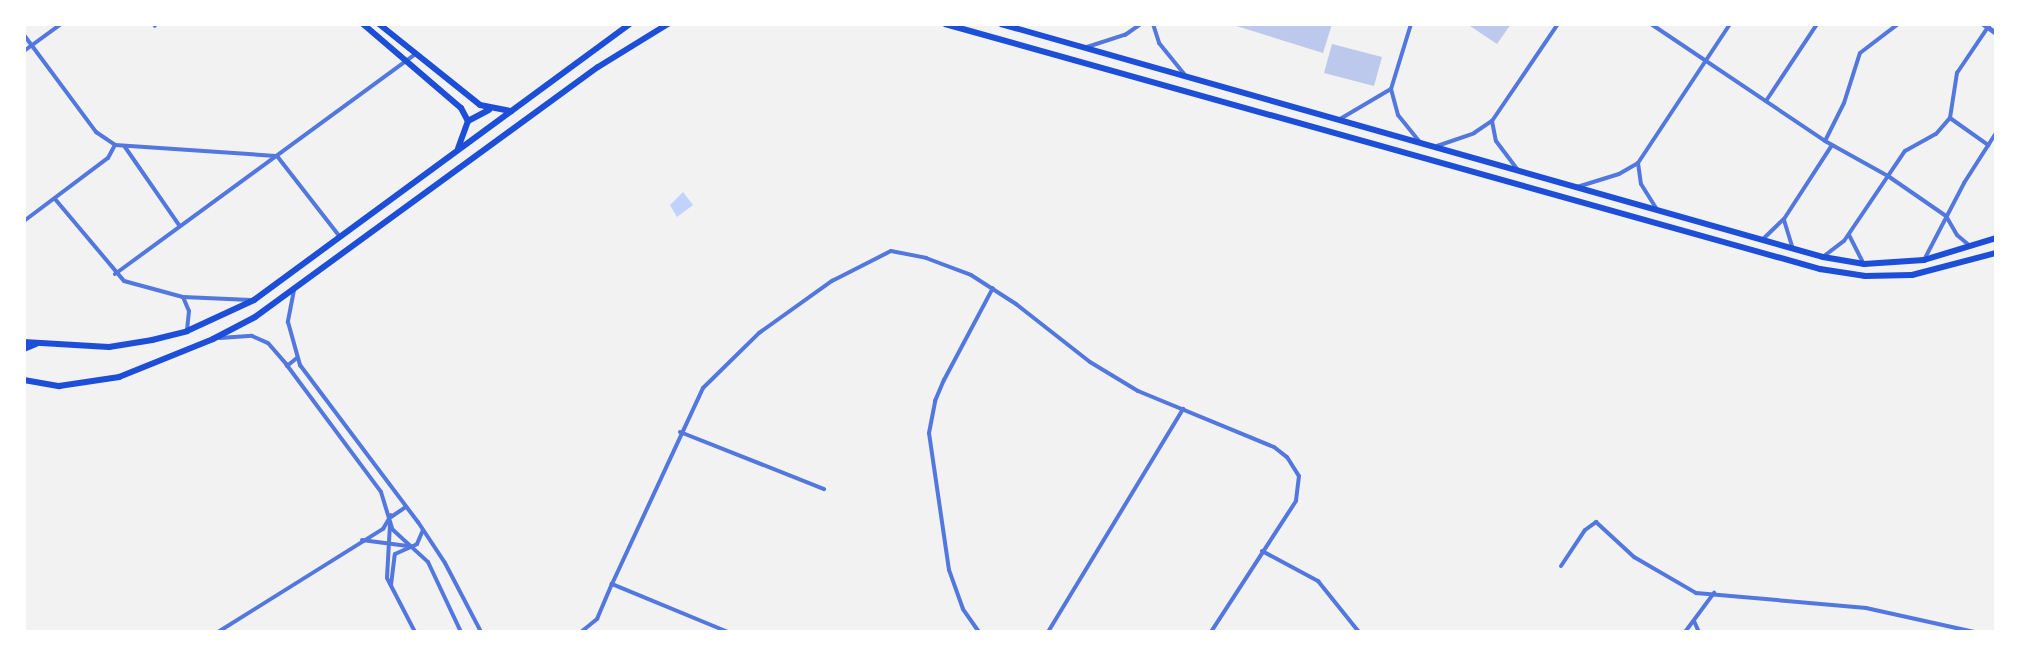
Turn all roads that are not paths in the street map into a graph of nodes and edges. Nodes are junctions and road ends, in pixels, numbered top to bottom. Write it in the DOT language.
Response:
graph roads {
  1 [pos="61,24"];
  2 [pos="363,24"];
  3 [pos="379,24"];
  4 [pos="630,24"];
  5 [pos="668,24"];
  6 [pos="945,24"];
  7 [pos="1001,24"];
  8 [pos="1141,24"];
  9 [pos="1153,24"];
  10 [pos="1411,24"];
  11 [pos="1558,24"];
  12 [pos="1651,24"];
  13 [pos="1730,24"];
  14 [pos="1817,24"];
  15 [pos="1898,24"];
  16 [pos="1987,25"];
  17 [pos="1996,33"];
  18 [pos="24,35"];
  19 [pos="32,45"];
  20 [pos="1083,48"];
  21 [pos="24,51"];
  22 [pos="416,54"];
  23 [pos="1706,61"];
  24 [pos="407,62"];
  25 [pos="1187,77"];
  26 [pos="1391,89"];
  27 [pos="1766,100"];
  28 [pos="489,110"];
  29 [pos="511,111"];
  30 [pos="1950,118"];
  31 [pos="1337,120"];
  32 [pos="468,121"];
  33 [pos="1492,121"];
  34 [pos="1996,133"];
  35 [pos="1825,141"];
  36 [pos="1422,144"];
  37 [pos="115,145"];
  38 [pos="1832,145"];
  39 [pos="1988,145"];
  40 [pos="125,147"];
  41 [pos="1434,147"];
  42 [pos="457,150"];
  43 [pos="277,156"];
  44 [pos="1638,163"];
  45 [pos="1520,172"];
  46 [pos="1888,176"];
  47 [pos="1572,188"];
  48 [pos="55,200"];
  49 [pos="1659,213"];
  50 [pos="1946,216"];
  51 [pos="1784,219"];
  52 [pos="24,221"];
  53 [pos="179,225"];
  54 [pos="1849,235"];
  55 [pos="340,237"];
  56 [pos="1996,238"];
  57 [pos="1762,240"];
  58 [pos="1970,246"];
  59 [pos="1792,248"];
  60 [pos="1996,253"];
  61 [pos="1823,257"];
  62 [pos="1924,260"];
  63 [pos="1864,264"];
  64 [pos="115,274"];
  65 [pos="993,288"];
  66 [pos="294,290"];
  67 [pos="183,297"];
  68 [pos="254,300"];
  69 [pos="187,331"];
  70 [pos="213,339"];
  71 [pos="24,342"];
  72 [pos="39,343"];
  73 [pos="24,349"];
  74 [pos="297,358"];
  75 [pos="287,366"];
  76 [pos="26,380"];
  77 [pos="1183,409"];
  78 [pos="680,432"];
  79 [pos="824,489"];
  80 [pos="407,507"];
  81 [pos="391,515"];
  82 [pos="423,530"];
  83 [pos="361,540"];
  84 [pos="387,544"];
  85 [pos="412,547"];
  86 [pos="1262,551"];
  87 [pos="1561,566"];
  88 [pos="612,584"];
  89 [pos="391,586"];
  90 [pos="1714,593"];
  91 [pos="1694,621"];
  92 [pos="218,632"];
  93 [pos="415,632"];
  94 [pos="461,632"];
  95 [pos="481,632"];
  96 [pos="581,632"];
  97 [pos="728,632"];
  98 [pos="979,632"];
  99 [pos="1048,632"];
  100 [pos="1211,632"];
  101 [pos="1359,632"];
  102 [pos="1686,632"];
  103 [pos="1699,632"];
  104 [pos="1974,632"];
  1 -- 19 [label="street"];
  2 -- 24 [label="main road"];
  3 -- 22 [label="main road"];
  4 -- 29 [label="main road"];
  5 -- 66 [label="main road"];
  6 -- 60 [label="main road"];
  7 -- 20 [label="main road"];
  8 -- 20 [label="street"];
  9 -- 25 [label="street"];
  10 -- 26 [label="street"];
  11 -- 33 [label="street"];
  12 -- 23 [label="street"];
  13 -- 23 [label="street"];
  14 -- 27 [label="street"];
  15 -- 35 [label="street"];
  16 -- 17 [label="street"];
  16 -- 30 [label="street"];
  18 -- 19 [label="street"];
  19 -- 21 [label="street"];
  19 -- 37 [label="street"];
  20 -- 25 [label="main road"];
  22 -- 24 [label="street"];
  22 -- 28 [label="main road"];
  23 -- 27 [label="street"];
  23 -- 44 [label="street"];
  24 -- 32 [label="main road"];
  24 -- 43 [label="street"];
  25 -- 31 [label="main road"];
  26 -- 31 [label="street"];
  26 -- 36 [label="street"];
  27 -- 35 [label="street"];
  28 -- 29 [label="main road"];
  28 -- 32 [label="main road"];
  29 -- 42 [label="main road"];
  30 -- 39 [label="street"];
  30 -- 46 [label="street"];
  31 -- 36 [label="main road"];
  32 -- 42 [label="main road"];
  33 -- 41 [label="street"];
  33 -- 45 [label="street"];
  34 -- 39 [label="street"];
  35 -- 38 [label="street"];
  36 -- 41 [label="main road"];
  37 -- 40 [label="street"];
  37 -- 48 [label="street"];
  38 -- 46 [label="street"];
  38 -- 51 [label="street"];
  39 -- 50 [label="street"];
  40 -- 43 [label="street"];
  40 -- 53 [label="street"];
  41 -- 45 [label="main road"];
  42 -- 55 [label="main road"];
  43 -- 53 [label="street"];
  43 -- 55 [label="street"];
  44 -- 47 [label="street"];
  44 -- 49 [label="street"];
  45 -- 47 [label="main road"];
  46 -- 50 [label="street"];
  46 -- 54 [label="street"];
  47 -- 49 [label="main road"];
  48 -- 52 [label="street"];
  48 -- 64 [label="street"];
  49 -- 57 [label="main road"];
  50 -- 58 [label="street"];
  50 -- 62 [label="street"];
  51 -- 57 [label="street"];
  51 -- 59 [label="street"];
  53 -- 64 [label="street"];
  54 -- 61 [label="street"];
  54 -- 63 [label="street"];
  55 -- 68 [label="main road"];
  56 -- 58 [label="main road"];
  57 -- 59 [label="main road"];
  58 -- 62 [label="main road"];
  59 -- 61 [label="main road"];
  61 -- 63 [label="main road"];
  62 -- 63 [label="main road"];
  64 -- 67 [label="street"];
  65 -- 77 [label="street"];
  65 -- 78 [label="street"];
  65 -- 98 [label="street"];
  66 -- 70 [label="main road"];
  66 -- 74 [label="street"];
  67 -- 68 [label="street"];
  67 -- 69 [label="street"];
  68 -- 69 [label="main road"];
  69 -- 72 [label="main road"];
  70 -- 75 [label="street"];
  70 -- 76 [label="main road"];
  71 -- 72 [label="main road"];
  72 -- 73 [label="main road"];
  74 -- 75 [label="street"];
  74 -- 80 [label="street"];
  75 -- 81 [label="street"];
  77 -- 86 [label="street"];
  77 -- 99 [label="street"];
  78 -- 79 [label="street"];
  78 -- 88 [label="street"];
  80 -- 81 [label="street"];
  80 -- 82 [label="street"];
  81 -- 83 [label="street"];
  81 -- 84 [label="street"];
  81 -- 85 [label="street"];
  82 -- 85 [label="street"];
  82 -- 95 [label="street"];
  83 -- 84 [label="street"];
  83 -- 92 [label="street"];
  84 -- 85 [label="street"];
  84 -- 89 [label="street"];
  85 -- 89 [label="street"];
  85 -- 94 [label="street"];
  86 -- 100 [label="street"];
  86 -- 101 [label="street"];
  87 -- 90 [label="street"];
  88 -- 96 [label="street"];
  88 -- 97 [label="street"];
  89 -- 93 [label="street"];
  90 -- 91 [label="street"];
  90 -- 104 [label="street"];
  91 -- 102 [label="street"];
  91 -- 103 [label="street"];
}
